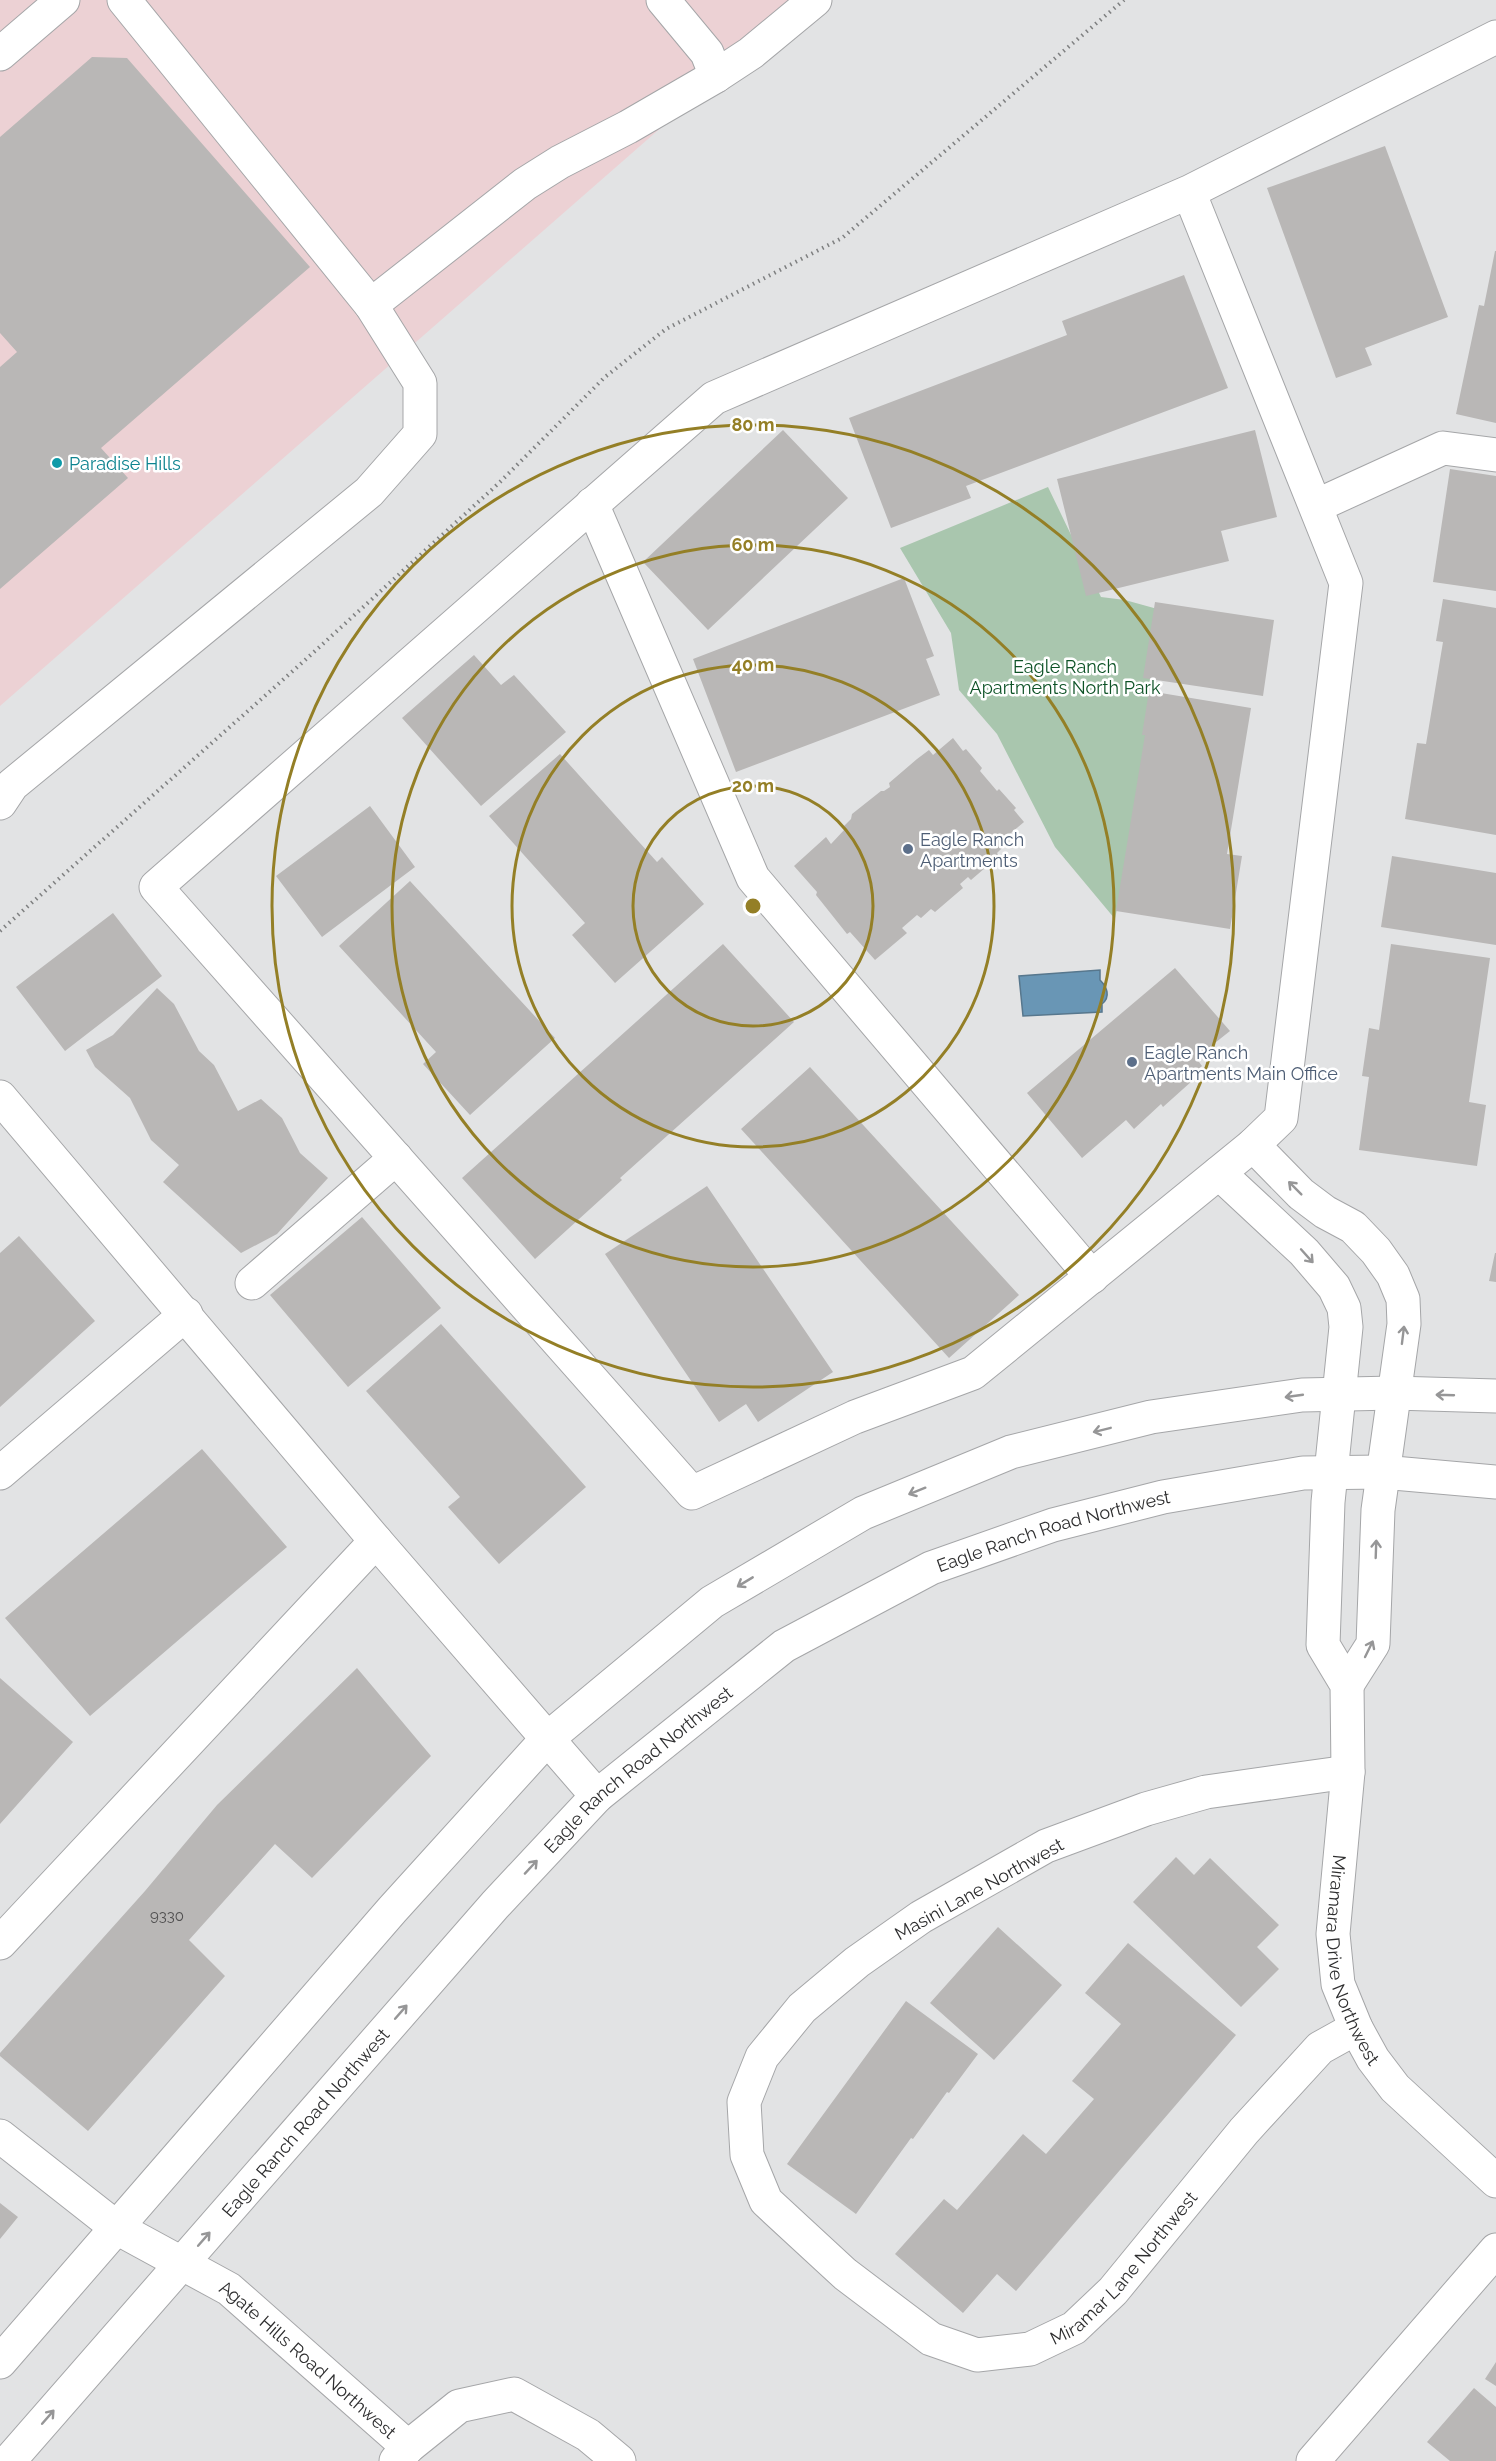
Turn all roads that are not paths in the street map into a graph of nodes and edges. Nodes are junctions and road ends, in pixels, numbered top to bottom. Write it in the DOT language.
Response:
graph roads {
  1 [pos="63,0"];
  2 [pos="124,0"];
  3 [pos="663,0"];
  4 [pos="815,0"];
  5 [pos="1496,37"];
  6 [pos="0,54"];
  7 [pos="717,76"];
  8 [pos="1189,192"];
  9 [pos="372,306"];
  10 [pos="1496,455"];
  11 [pos="592,504"];
  12 [pos="1316,506"];
  13 [pos="0,803"];
  14 [pos="0,1097"];
  15 [pos="1253,1145"];
  16 [pos="396,1158"];
  17 [pos="1219,1173"];
  18 [pos="1092,1276"];
  19 [pos="252,1283"];
  20 [pos="186,1314"];
  21 [pos="1394,1393"];
  22 [pos="1340,1394"];
  23 [pos="1496,1396"];
  24 [pos="0,1473"];
  25 [pos="1331,1473"];
  26 [pos="1383,1473"];
  27 [pos="1496,1482"];
  28 [pos="376,1541"];
  29 [pos="1324,1608"];
  30 [pos="1374,1608"];
  31 [pos="1347,1685"];
  32 [pos="547,1738"];
  33 [pos="1348,1772"];
  34 [pos="597,1796"];
  35 [pos="0,1943"];
  36 [pos="1356,2028"];
  37 [pos="0,2136"];
  38 [pos="1496,2181"];
  39 [pos="117,2228"];
  40 [pos="1496,2250"];
  41 [pos="182,2263"];
  42 [pos="845,2274"];
  43 [pos="0,2362"];
  44 [pos="402,2454"];
  45 [pos="9,2461"];
  46 [pos="619,2461"];
  47 [pos="1313,2461"];
  1 -- 6 [label="street"];
  2 -- 9 [label="street"];
  3 -- 7 [label="street"];
  4 -- 7 [label="street"];
  5 -- 8 [label="street"];
  7 -- 9 [label="street"];
  8 -- 11 [label="street"];
  8 -- 12 [label="street"];
  9 -- 13 [label="street"];
  10 -- 12 [label="street"];
  11 -- 16 [label="street"];
  11 -- 18 [label="street"];
  12 -- 15 [label="street"];
  14 -- 20 [label="street"];
  15 -- 17 [label="street"];
  21 -- 15 [label="street, one-way"];
  16 -- 18 [label="street"];
  16 -- 19 [label="street"];
  17 -- 18 [label="street"];
  17 -- 22 [label="street, one-way"];
  20 -- 24 [label="street"];
  20 -- 28 [label="street"];
  21 -- 22 [label="street"];
  23 -- 21 [label="street, one-way"];
  21 -- 26 [label="street"];
  22 -- 25 [label="street"];
  22 -- 32 [label="street, one-way"];
  25 -- 26 [label="street, Eagle Ranch Road Northwest"];
  25 -- 29 [label="street"];
  25 -- 34 [label="street, Eagle Ranch Road Northwest"];
  26 -- 27 [label="street, Eagle Ranch Road Northwest"];
  30 -- 26 [label="street, one-way"];
  28 -- 32 [label="street"];
  28 -- 35 [label="street"];
  29 -- 30 [label="street"];
  29 -- 31 [label="street"];
  31 -- 30 [label="street, one-way"];
  31 -- 33 [label="street, Miramara Drive Northwest"];
  32 -- 34 [label="street"];
  32 -- 39 [label="street"];
  33 -- 36 [label="street, Miramara Drive Northwest"];
  33 -- 42 [label="street, Masini Lane Northwest"];
  41 -- 34 [label="street, Eagle Ranch Road Northwest, one-way"];
  36 -- 38 [label="street, Miramara Drive Northwest"];
  36 -- 42 [label="street, Miramar Lane Northwest"];
  37 -- 39 [label="street, Agate Hills Road Northwest"];
  39 -- 41 [label="street, Agate Hills Road Northwest"];
  39 -- 43 [label="street"];
  40 -- 47 [label="street"];
  41 -- 44 [label="street, Agate Hills Road Northwest"];
  45 -- 41 [label="street, Eagle Ranch Road Northwest, one-way"];
  44 -- 46 [label="street, Agate Hills Road Northwest"];
}
